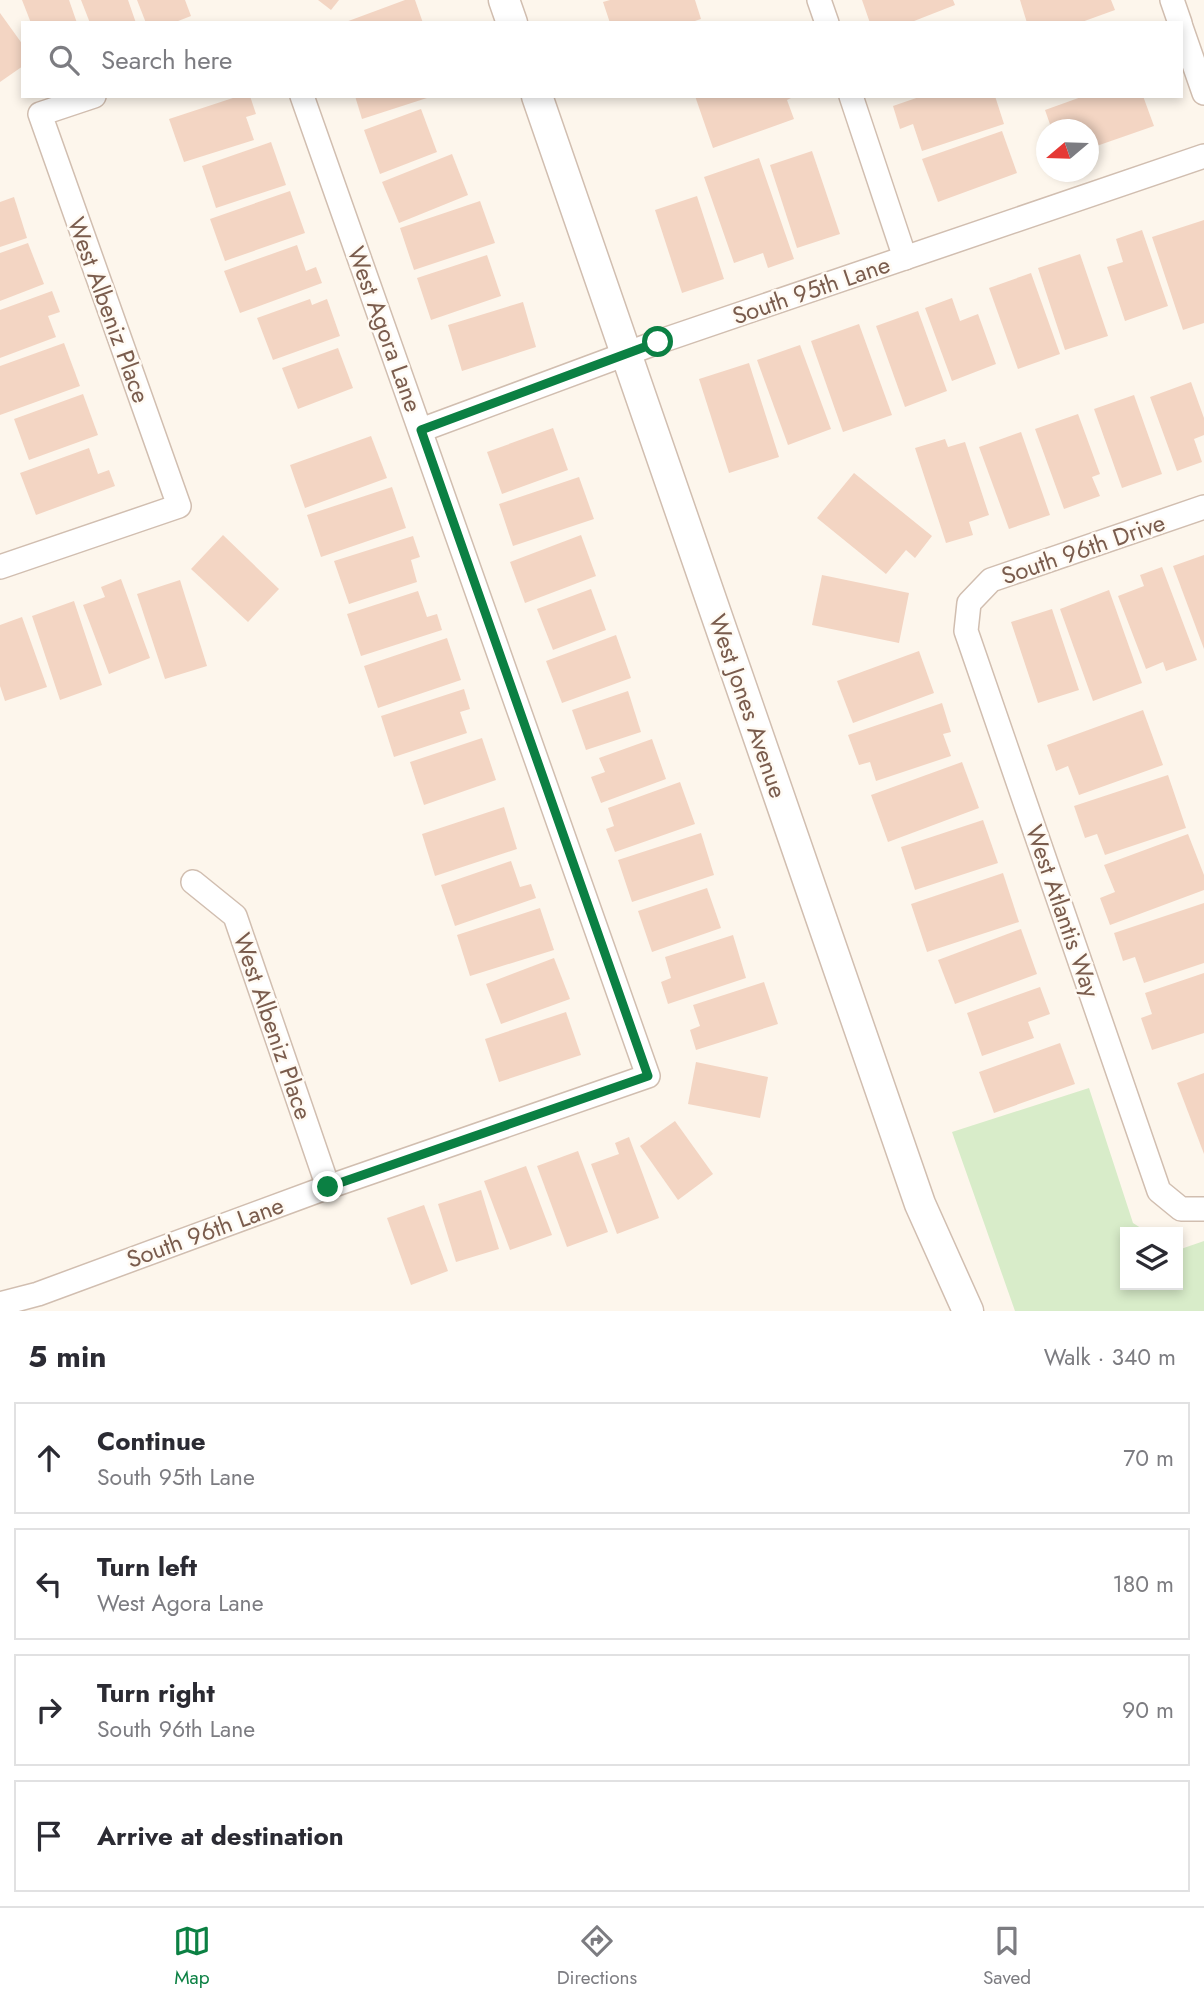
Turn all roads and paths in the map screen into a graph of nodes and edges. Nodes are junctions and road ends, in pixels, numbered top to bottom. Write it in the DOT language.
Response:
graph roads {
  1 [pos="504,0"];
  2 [pos="819,0"];
  3 [pos="1172,0"];
  4 [pos="511,21"];
  5 [pos="826,21"];
  6 [pos="1180,21"];
  7 [pos="1183,31"];
  8 [pos="1204,93"];
  9 [pos="88,98"];
  10 [pos="303,98"];
  11 [pos="538,98"];
  12 [pos="852,98"];
  13 [pos="1204,156"];
  14 [pos="905,258"];
  15 [pos="626,354"];
  16 [pos="421,430"];
  17 [pos="1204,507"];
  18 [pos="0,567"];
  19 [pos="969,603"];
  20 [pos="193,882"];
  21 [pos="648,1076"];
  22 [pos="328,1187"];
  23 [pos="1204,1209"];
  24 [pos="0,1304"];
  25 [pos="968,1311"];
  1 -- 4 [label="street"];
  2 -- 5 [label="street"];
  3 -- 6 [label="street"];
  7 -- 8 [label="street"];
  9 -- 18 [label="street, West Albeniz Place"];
  10 -- 16 [label="street, West Agora Lane"];
  11 -- 15 [label="street, West Jones Avenue"];
  12 -- 14 [label="street"];
  13 -- 14 [label="street, South 95th Lane"];
  14 -- 15 [label="street, South 95th Lane"];
  15 -- 16 [label="street, South 95th Lane"];
  15 -- 25 [label="street, West Jones Avenue"];
  16 -- 21 [label="street, West Agora Lane"];
  17 -- 19 [label="street, South 96th Drive"];
  19 -- 23 [label="street, West Atlantis Way"];
  20 -- 22 [label="street, West Albeniz Place"];
  21 -- 22 [label="street, South 96th Lane"];
  22 -- 24 [label="street, South 96th Lane"];
}
